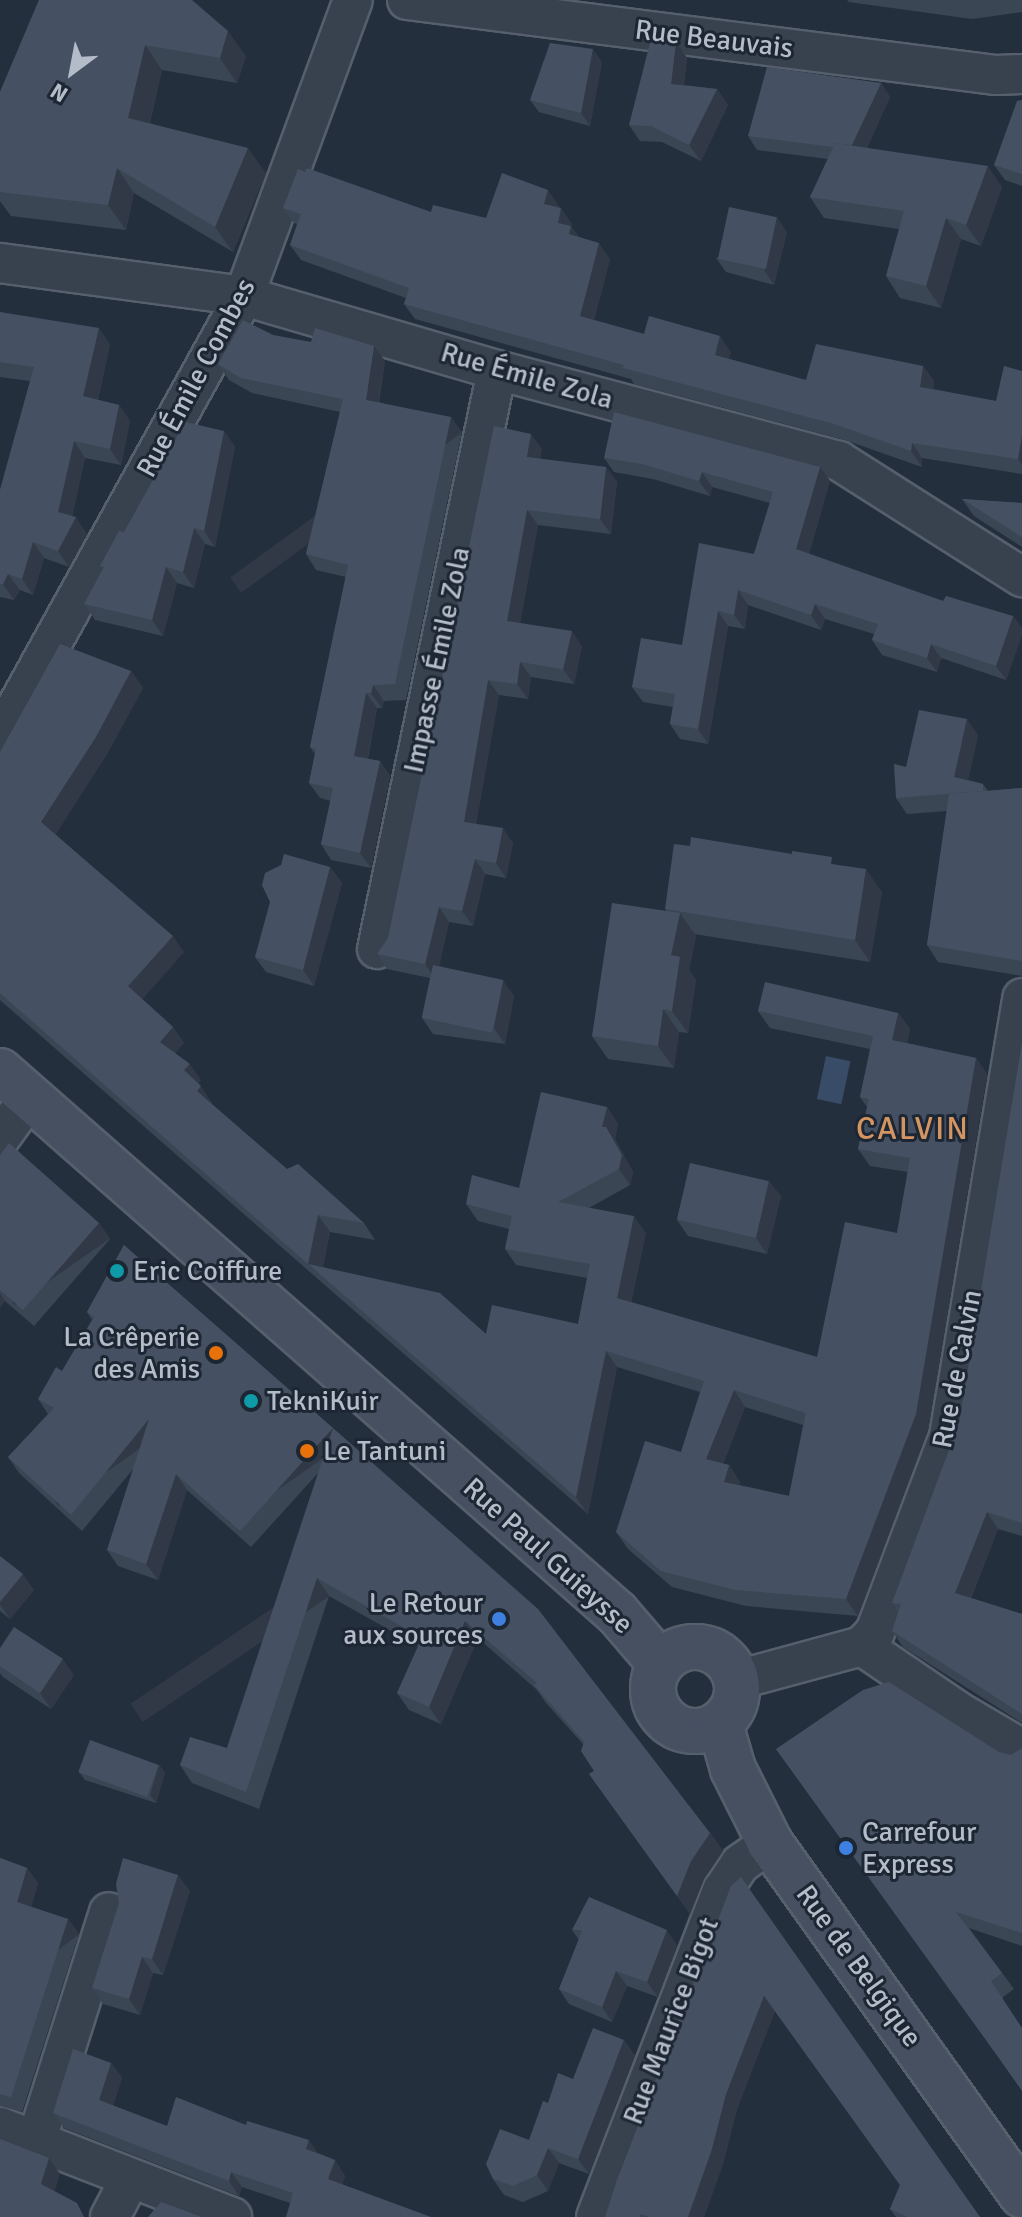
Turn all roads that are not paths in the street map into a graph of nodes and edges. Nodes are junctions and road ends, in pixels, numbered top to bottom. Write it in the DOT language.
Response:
graph roads {
  1 [pos="353,0"];
  2 [pos="407,0"];
  3 [pos="1022,74"];
  4 [pos="0,263"];
  5 [pos="244,296"];
  6 [pos="497,370"];
  7 [pos="1022,577"];
  8 [pos="0,737"];
  9 [pos="377,949"];
  10 [pos="1022,998"];
  11 [pos="14,1084"];
  12 [pos="0,1138"];
  13 [pos="862,1646"];
  14 [pos="660,1663"];
  15 [pos="737,1680"];
  16 [pos="720,1724"];
  17 [pos="1022,1749"];
  18 [pos="770,1843"];
  19 [pos="109,1912"];
  20 [pos="0,2127"];
  21 [pos="36,2142"];
  22 [pos="130,2179"];
  23 [pos="1022,2195"];
  24 [pos="110,2217"];
  25 [pos="232,2217"];
  26 [pos="596,2217"];
  1 -- 5 [label="street, Rue Émile Combes"];
  2 -- 3 [label="street, Rue Beauvais"];
  4 -- 5 [label="street, Rue Émile Zola"];
  5 -- 6 [label="street, Rue Émile Zola"];
  5 -- 8 [label="street, Rue Émile Combes"];
  6 -- 7 [label="street, Rue Émile Zola"];
  6 -- 9 [label="street, Impasse Émile Zola"];
  10 -- 13 [label="street, Rue de Calvin"];
  11 -- 12 [label="street"];
  11 -- 14 [label="main road, Rue Paul Guieysse"];
  13 -- 15 [label="street"];
  13 -- 17 [label="street"];
  14 -- 15 [label="main road"];
  14 -- 16 [label="main road"];
  15 -- 16 [label="main road"];
  16 -- 18 [label="main road, Rue de Belgique"];
  18 -- 23 [label="main road, Rue de Belgique"];
  18 -- 26 [label="street, Rue Maurice Bigot"];
  19 -- 21 [label="street"];
  20 -- 21 [label="street"];
  21 -- 22 [label="street"];
  22 -- 24 [label="street"];
  22 -- 25 [label="street"];
}
